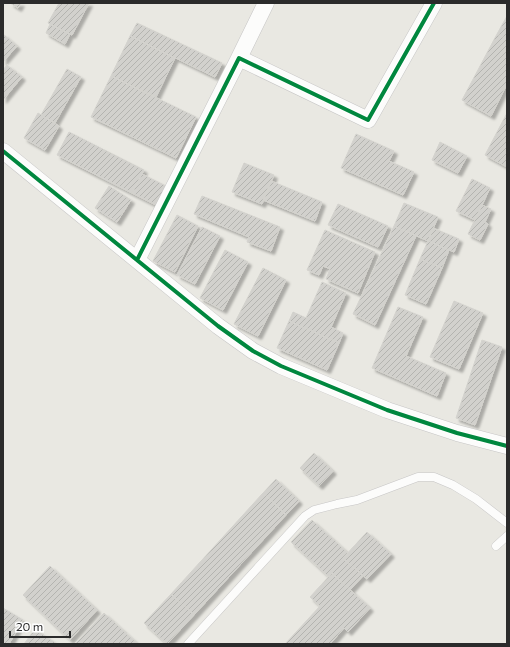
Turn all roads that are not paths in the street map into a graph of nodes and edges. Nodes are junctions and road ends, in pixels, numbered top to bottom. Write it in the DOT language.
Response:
graph roads {
  1 [pos="266,3"];
  2 [pos="434,3"];
  3 [pos="239,58"];
  4 [pos="3,150"];
  5 [pos="137,260"];
  6 [pos="507,446"];
  7 [pos="507,523"];
  8 [pos="507,536"];
  9 [pos="496,546"];
  10 [pos="188,644"];
  1 -- 3 [label="street"];
  2 -- 3 [label="street"];
  3 -- 5 [label="street"];
  4 -- 5 [label="street"];
  5 -- 6 [label="street"];
  7 -- 10 [label="lane"];
  8 -- 9 [label="lane"];
}
